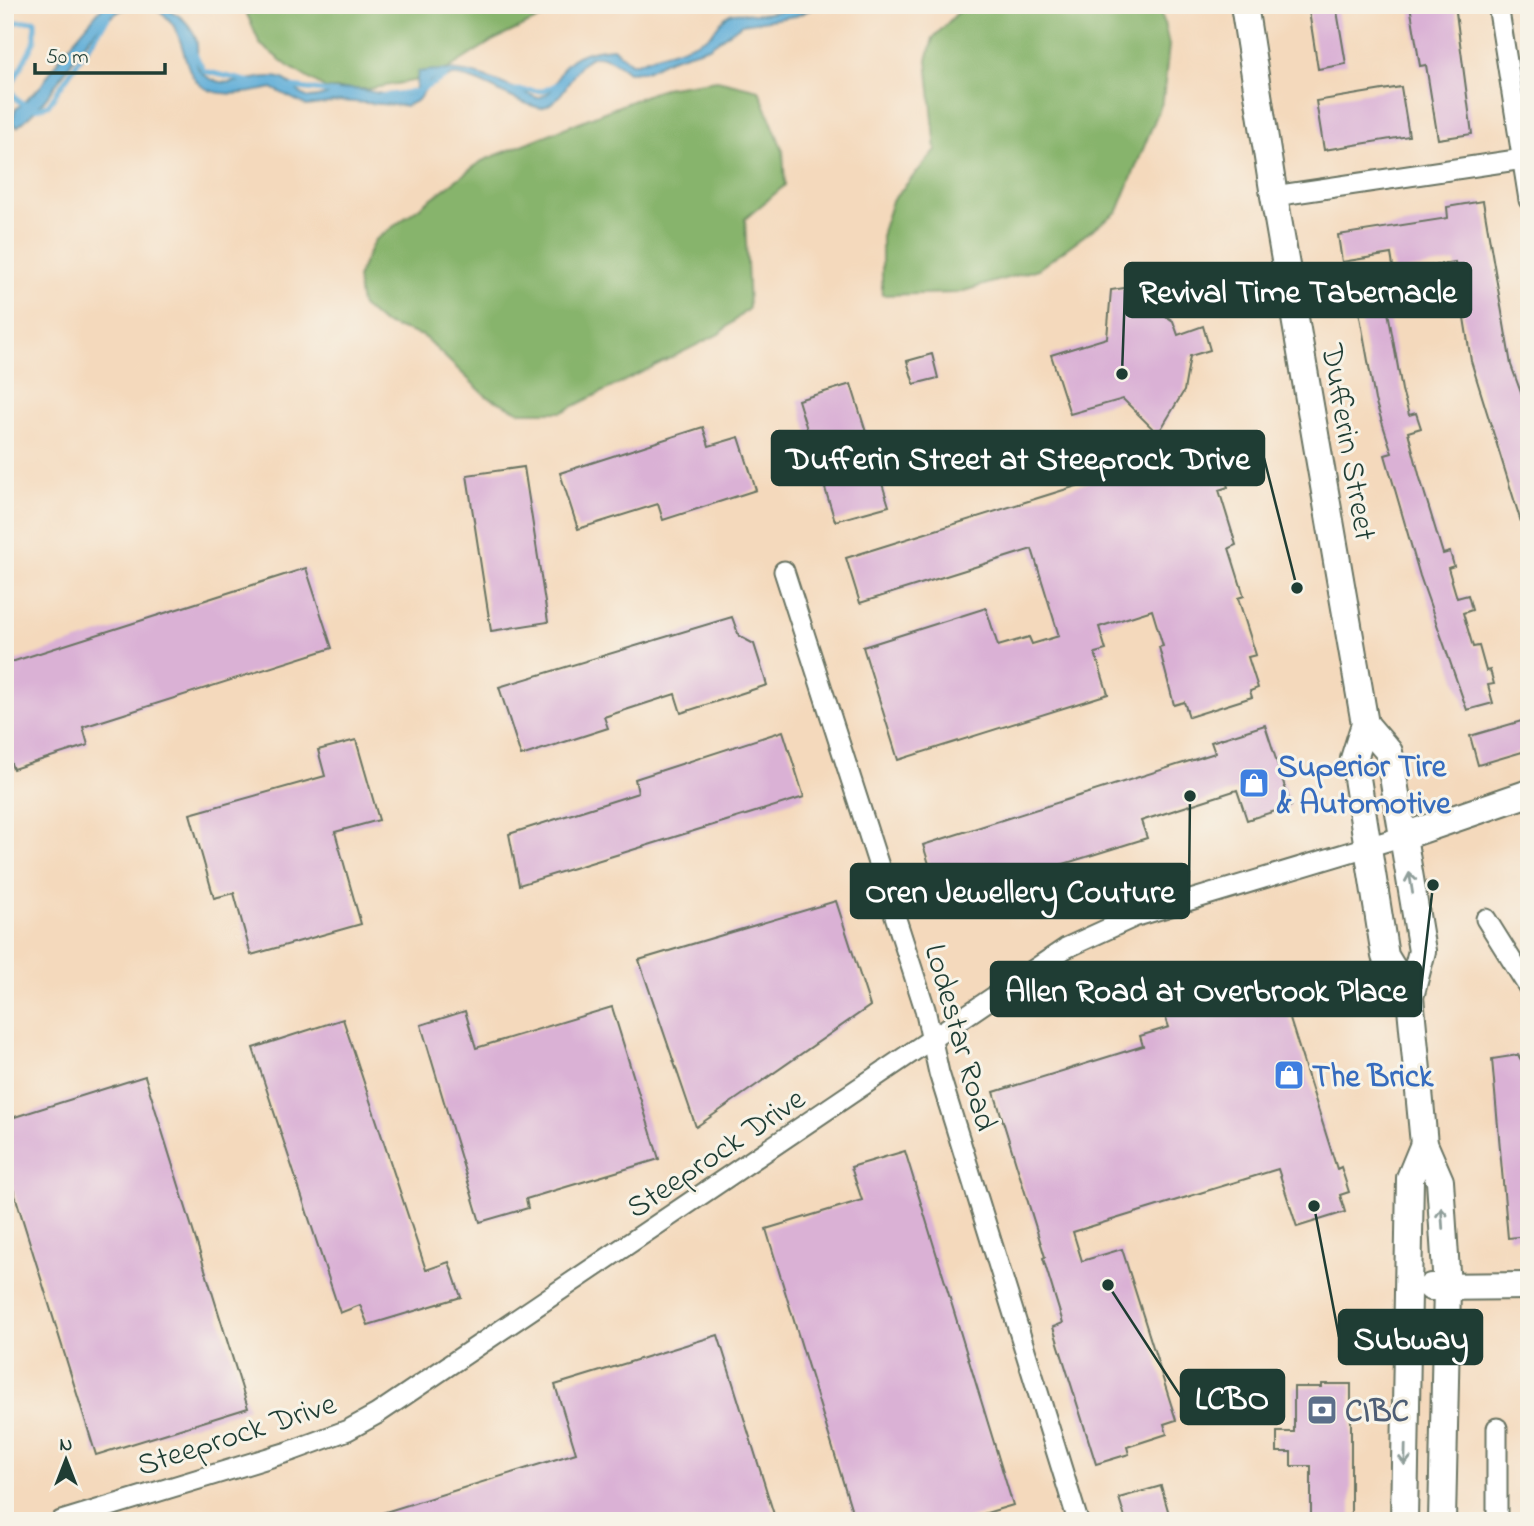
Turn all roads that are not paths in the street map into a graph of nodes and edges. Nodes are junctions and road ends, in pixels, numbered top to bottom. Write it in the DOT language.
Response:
graph roads {
  1 [pos="1244,5"];
  2 [pos="1498,5"];
  3 [pos="1523,159"];
  4 [pos="1273,196"];
  5 [pos="1529,200"];
  6 [pos="784,571"];
  7 [pos="1365,724"];
  8 [pos="1529,793"];
  9 [pos="1404,836"];
  10 [pos="1368,845"];
  11 [pos="1486,919"];
  12 [pos="1529,988"];
  13 [pos="1410,997"];
  14 [pos="932,1039"];
  15 [pos="1424,1144"];
  16 [pos="1408,1286"];
  17 [pos="1447,1286"];
  18 [pos="1529,1286"];
  19 [pos="1497,1428"];
  20 [pos="61,1521"];
  21 [pos="1077,1521"];
  22 [pos="1404,1521"];
  23 [pos="1442,1521"];
  24 [pos="1497,1521"];
  1 -- 4 [label="main road, Dufferin Street"];
  2 -- 3 [label="street"];
  3 -- 4 [label="street"];
  3 -- 5 [label="street"];
  4 -- 7 [label="main road, Dufferin Street"];
  6 -- 14 [label="street, Lodestar Road"];
  7 -- 9 [label="main road, Dufferin Street"];
  7 -- 10 [label="main road, Dufferin Street"];
  8 -- 9 [label="main road"];
  9 -- 10 [label="street, Steeprock Drive"];
  13 -- 9 [label="main road, Dufferin Street, one-way"];
  10 -- 13 [label="main road, Dufferin Street"];
  10 -- 14 [label="street, Steeprock Drive"];
  11 -- 12 [label="street"];
  13 -- 15 [label="main road, Dufferin Street"];
  14 -- 20 [label="street, Steeprock Drive"];
  14 -- 21 [label="street, Lodestar Road"];
  15 -- 16 [label="main road, Dufferin Street"];
  17 -- 15 [label="main road, Dufferin Street, one-way"];
  16 -- 17 [label="main road"];
  16 -- 22 [label="main road, Dufferin Street, one-way"];
  17 -- 18 [label="main road"];
  17 -- 23 [label="main road, Dufferin Street"];
  19 -- 24 [label="street"];
}
